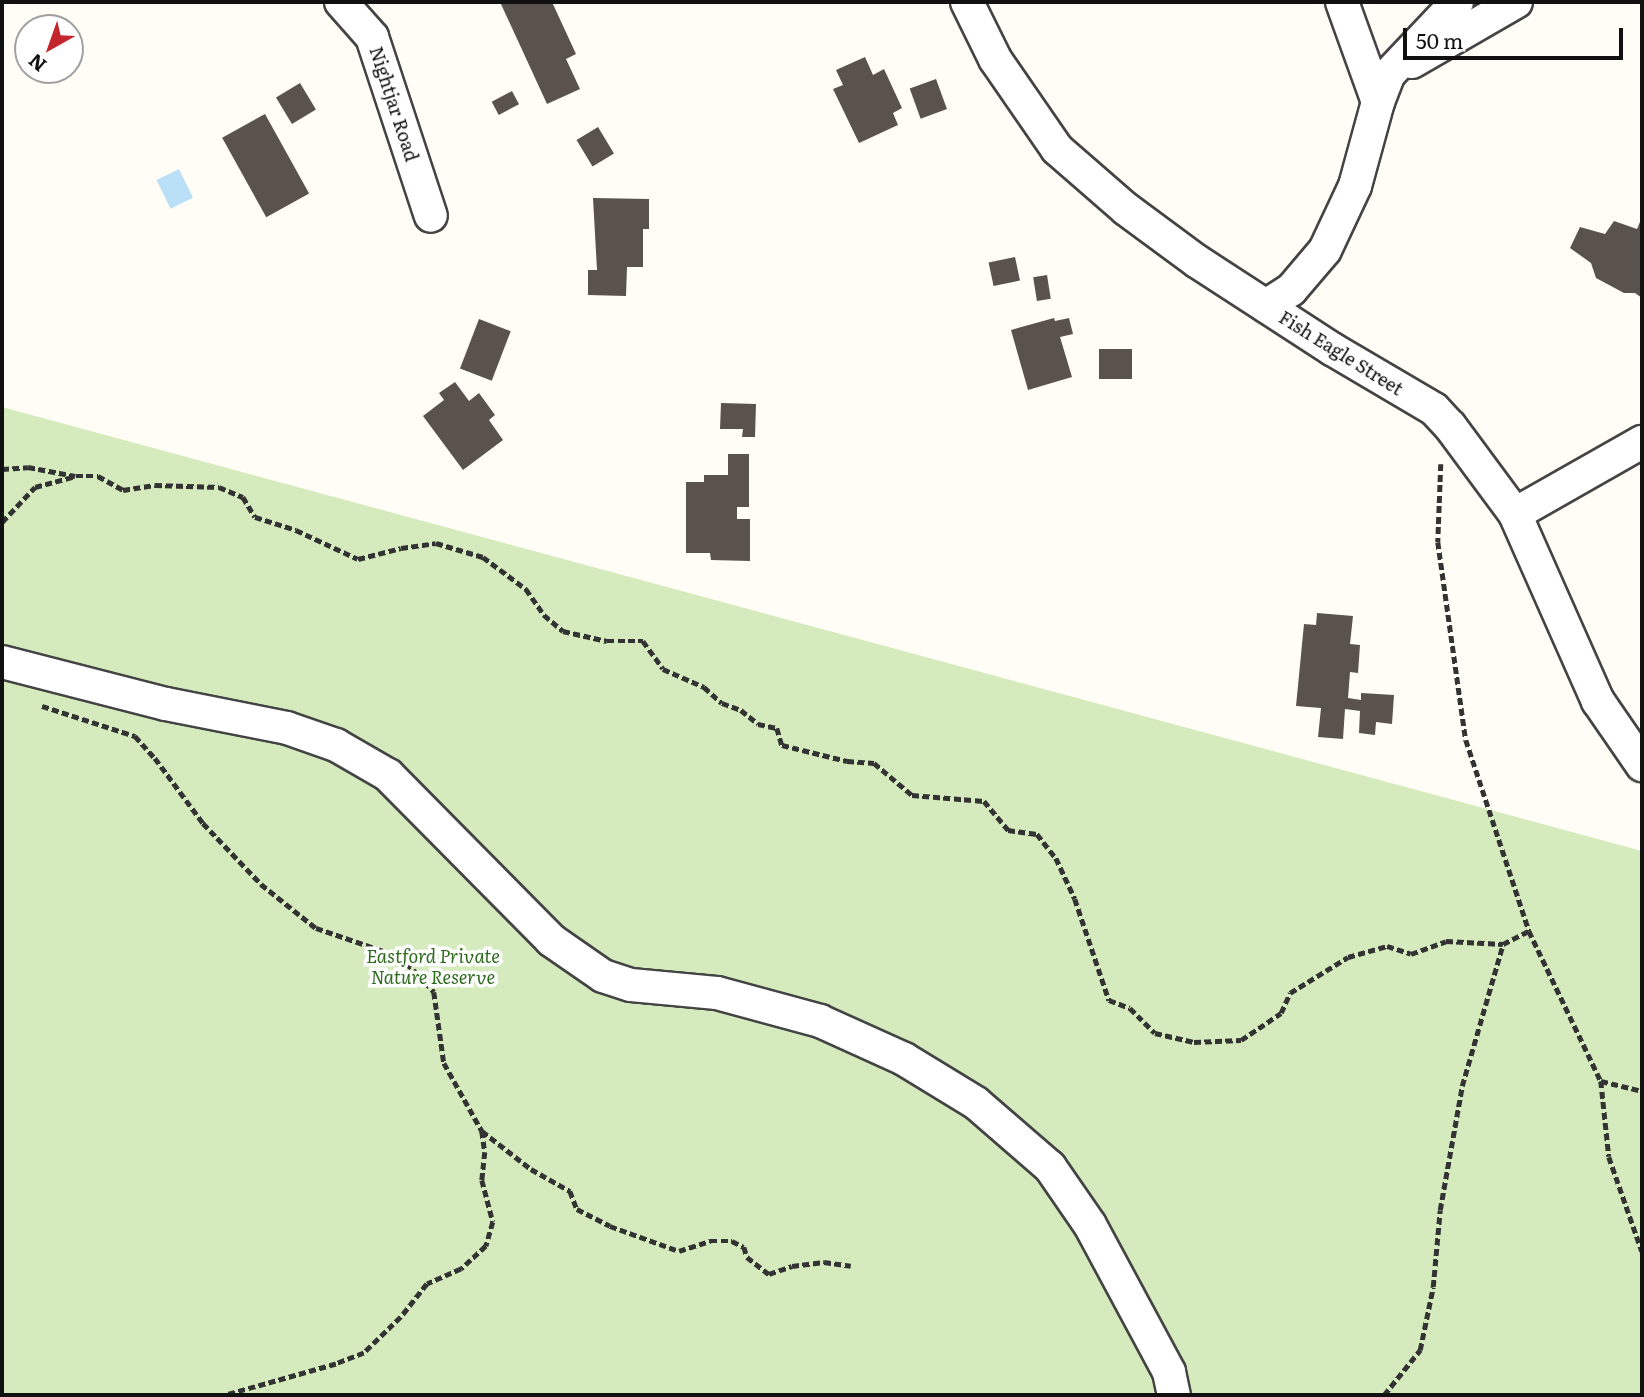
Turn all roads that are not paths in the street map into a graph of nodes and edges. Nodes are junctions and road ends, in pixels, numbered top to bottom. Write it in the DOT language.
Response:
graph roads {
  1 [pos="341,2"];
  2 [pos="967,2"];
  3 [pos="1342,2"];
  4 [pos="1457,2"];
  5 [pos="1516,2"];
  6 [pos="1383,88"];
  7 [pos="431,216"];
  8 [pos="1266,306"];
  9 [pos="1642,442"];
  10 [pos="1515,514"];
  11 [pos="2,662"];
  12 [pos="1642,765"];
  13 [pos="1174,1395"];
  1 -- 7 [label="street, Nightjar Road"];
  2 -- 8 [label="street, Fish Eagle Street"];
  3 -- 6 [label="street"];
  4 -- 6 [label="street"];
  5 -- 6 [label="street"];
  6 -- 8 [label="street"];
  8 -- 10 [label="street, Fish Eagle Street"];
  9 -- 10 [label="street"];
  10 -- 12 [label="street, Fish Eagle Street"];
  11 -- 13 [label="street"];
}
